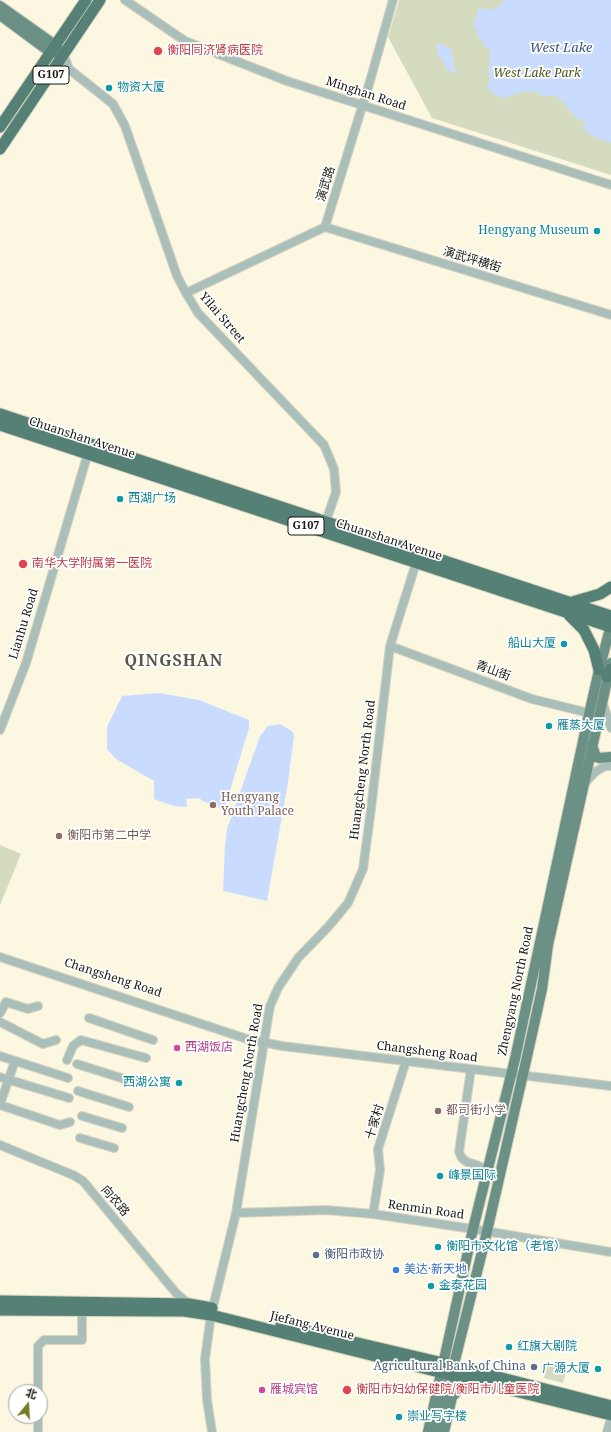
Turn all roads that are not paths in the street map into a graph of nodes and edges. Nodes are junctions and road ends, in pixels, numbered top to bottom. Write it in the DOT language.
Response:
graph roads {
  1 [pos="86,0"];
  2 [pos="100,0"];
  3 [pos="125,0"];
  4 [pos="130,0"];
  5 [pos="393,0"];
  6 [pos="0,6"];
  7 [pos="0,15"];
  8 [pos="53,48"];
  9 [pos="64,56"];
  10 [pos="363,104"];
  11 [pos="0,127"];
  12 [pos="0,149"];
  13 [pos="611,182"];
  14 [pos="611,185"];
  15 [pos="325,227"];
  16 [pos="186,293"];
  17 [pos="611,315"];
  18 [pos="0,414"];
  19 [pos="0,425"];
  20 [pos="88,454"];
  21 [pos="326,521"];
  22 [pos="416,563"];
  23 [pos="611,587"];
  24 [pos="568,608"];
  25 [pos="611,624"];
  26 [pos="390,646"];
  27 [pos="611,663"];
  28 [pos="606,672"];
  29 [pos="602,701"];
  30 [pos="589,713"];
  31 [pos="611,728"];
  32 [pos="0,730"];
  33 [pos="592,744"];
  34 [pos="611,757"];
  35 [pos="611,766"];
  36 [pos="583,786"];
  37 [pos="0,953"];
  38 [pos="0,957"];
  39 [pos="38,1006"];
  40 [pos="0,1013"];
  41 [pos="89,1018"];
  42 [pos="0,1022"];
  43 [pos="56,1040"];
  44 [pos="153,1040"];
  45 [pos="264,1042"];
  46 [pos="0,1056"];
  47 [pos="146,1058"];
  48 [pos="67,1060"];
  49 [pos="15,1061"];
  50 [pos="406,1062"];
  51 [pos="77,1064"];
  52 [pos="472,1069"];
  53 [pos="511,1074"];
  54 [pos="523,1075"];
  55 [pos="0,1077"];
  56 [pos="68,1078"];
  57 [pos="8,1080"];
  58 [pos="137,1083"];
  59 [pos="611,1086"];
  60 [pos="78,1091"];
  61 [pos="69,1098"];
  62 [pos="0,1104"];
  63 [pos="129,1107"];
  64 [pos="82,1116"];
  65 [pos="70,1122"];
  66 [pos="122,1128"];
  67 [pos="80,1138"];
  68 [pos="0,1144"];
  69 [pos="114,1148"];
  70 [pos="487,1171"];
  71 [pos="236,1213"];
  72 [pos="373,1214"];
  73 [pos="473,1229"];
  74 [pos="487,1231"];
  75 [pos="611,1252"];
  76 [pos="0,1301"];
  77 [pos="189,1304"];
  78 [pos="0,1310"];
  79 [pos="211,1311"];
  80 [pos="82,1312"];
  81 [pos="447,1369"];
  82 [pos="478,1382"];
  83 [pos="38,1384"];
  84 [pos="611,1406"];
  85 [pos="611,1415"];
  86 [pos="611,1419"];
  87 [pos="212,1432"];
  88 [pos="428,1432"];
  89 [pos="437,1432"];
  90 [pos="444,1432"];
  91 [pos="607,1432"];
  1 -- 8 [label="highway, G107"];
  2 -- 9 [label="highway, G107"];
  3 -- 10 [label="street, Minghan Road"];
  4 -- 10 [label="street, Minghan Road"];
  5 -- 10 [label="street, 演武路"];
  6 -- 8 [label="main road"];
  7 -- 8 [label="main road"];
  8 -- 9 [label="main road"];
  8 -- 11 [label="highway, G107"];
  9 -- 12 [label="highway, G107"];
  9 -- 16 [label="street, Yilai Street"];
  10 -- 13 [label="street, Minghan Road"];
  10 -- 14 [label="street, Minghan Road"];
  10 -- 15 [label="street, 演武路"];
  15 -- 16 [label="street"];
  15 -- 17 [label="street, 演武坪横街"];
  16 -- 21 [label="street, Yilai Street"];
  18 -- 21 [label="highway, Chuanshan Avenue / G107"];
  19 -- 20 [label="highway, Chuanshan Avenue / G107"];
  20 -- 22 [label="highway, Chuanshan Avenue / G107"];
  20 -- 32 [label="street, Lianhu Road"];
  21 -- 24 [label="highway, Chuanshan Avenue / G107"];
  22 -- 24 [label="highway, Chuanshan Avenue / G107"];
  22 -- 26 [label="street, Huangcheng North Road"];
  23 -- 24 [label="highway"];
  24 -- 25 [label="highway, Chuanshan Avenue / G107"];
  24 -- 28 [label="highway"];
  25 -- 28 [label="main road, Zhengyang North Road"];
  26 -- 30 [label="street, 青山街"];
  26 -- 45 [label="street, Huangcheng North Road"];
  27 -- 28 [label="main road, Zhengyang North Road"];
  28 -- 29 [label="main road, Zhengyang North Road"];
  28 -- 30 [label="main road, Zhengyang North Road"];
  29 -- 31 [label="street"];
  29 -- 33 [label="main road, Zhengyang North Road"];
  30 -- 53 [label="main road, Zhengyang North Road"];
  33 -- 34 [label="main road"];
  33 -- 36 [label="main road, Zhengyang North Road"];
  35 -- 36 [label="street"];
  36 -- 54 [label="main road, Zhengyang North Road"];
  37 -- 45 [label="street, Changsheng Road"];
  38 -- 45 [label="street, Changsheng Road"];
  39 -- 40 [label="street"];
  41 -- 44 [label="street"];
  42 -- 43 [label="street"];
  45 -- 50 [label="street, Changsheng Road"];
  45 -- 71 [label="street, Huangcheng North Road"];
  46 -- 49 [label="street"];
  47 -- 48 [label="street"];
  49 -- 56 [label="street"];
  49 -- 57 [label="street"];
  50 -- 52 [label="street, Changsheng Road"];
  50 -- 72 [label="street, 十家村"];
  51 -- 58 [label="street"];
  52 -- 53 [label="street, Changsheng Road"];
  52 -- 70 [label="street"];
  53 -- 54 [label="street, Changsheng Road"];
  53 -- 70 [label="main road, Zhengyang North Road"];
  54 -- 59 [label="street, Changsheng Road"];
  54 -- 74 [label="main road, Zhengyang North Road"];
  55 -- 57 [label="street"];
  57 -- 61 [label="street"];
  57 -- 62 [label="street"];
  60 -- 63 [label="street"];
  62 -- 65 [label="street"];
  64 -- 66 [label="street"];
  67 -- 69 [label="street"];
  68 -- 77 [label="street, 向农路"];
  70 -- 73 [label="main road, Zhengyang North Road"];
  71 -- 72 [label="street, Renmin Road"];
  71 -- 79 [label="street, Huangcheng North Road"];
  72 -- 73 [label="street, Renmin Road"];
  73 -- 74 [label="street, Renmin Road"];
  73 -- 81 [label="main road, Zhengyang North Road"];
  74 -- 75 [label="street, Renmin Road"];
  74 -- 81 [label="main road, Zhengyang North Road"];
  76 -- 77 [label="highway, Jiefang Avenue"];
  77 -- 79 [label="highway, Jiefang Avenue"];
  78 -- 80 [label="highway, Jiefang Avenue"];
  79 -- 80 [label="highway, Jiefang Avenue"];
  79 -- 81 [label="highway, Jiefang Avenue"];
  79 -- 87 [label="street, Huangcheng North Road"];
  80 -- 83 [label="street"];
  81 -- 82 [label="highway, Jiefang Avenue"];
  81 -- 84 [label="highway, Jiefang Avenue"];
  81 -- 88 [label="main road"];
  81 -- 89 [label="main road"];
  82 -- 85 [label="highway, Jiefang Avenue"];
  82 -- 90 [label="main road"];
  86 -- 91 [label="street"];
}
